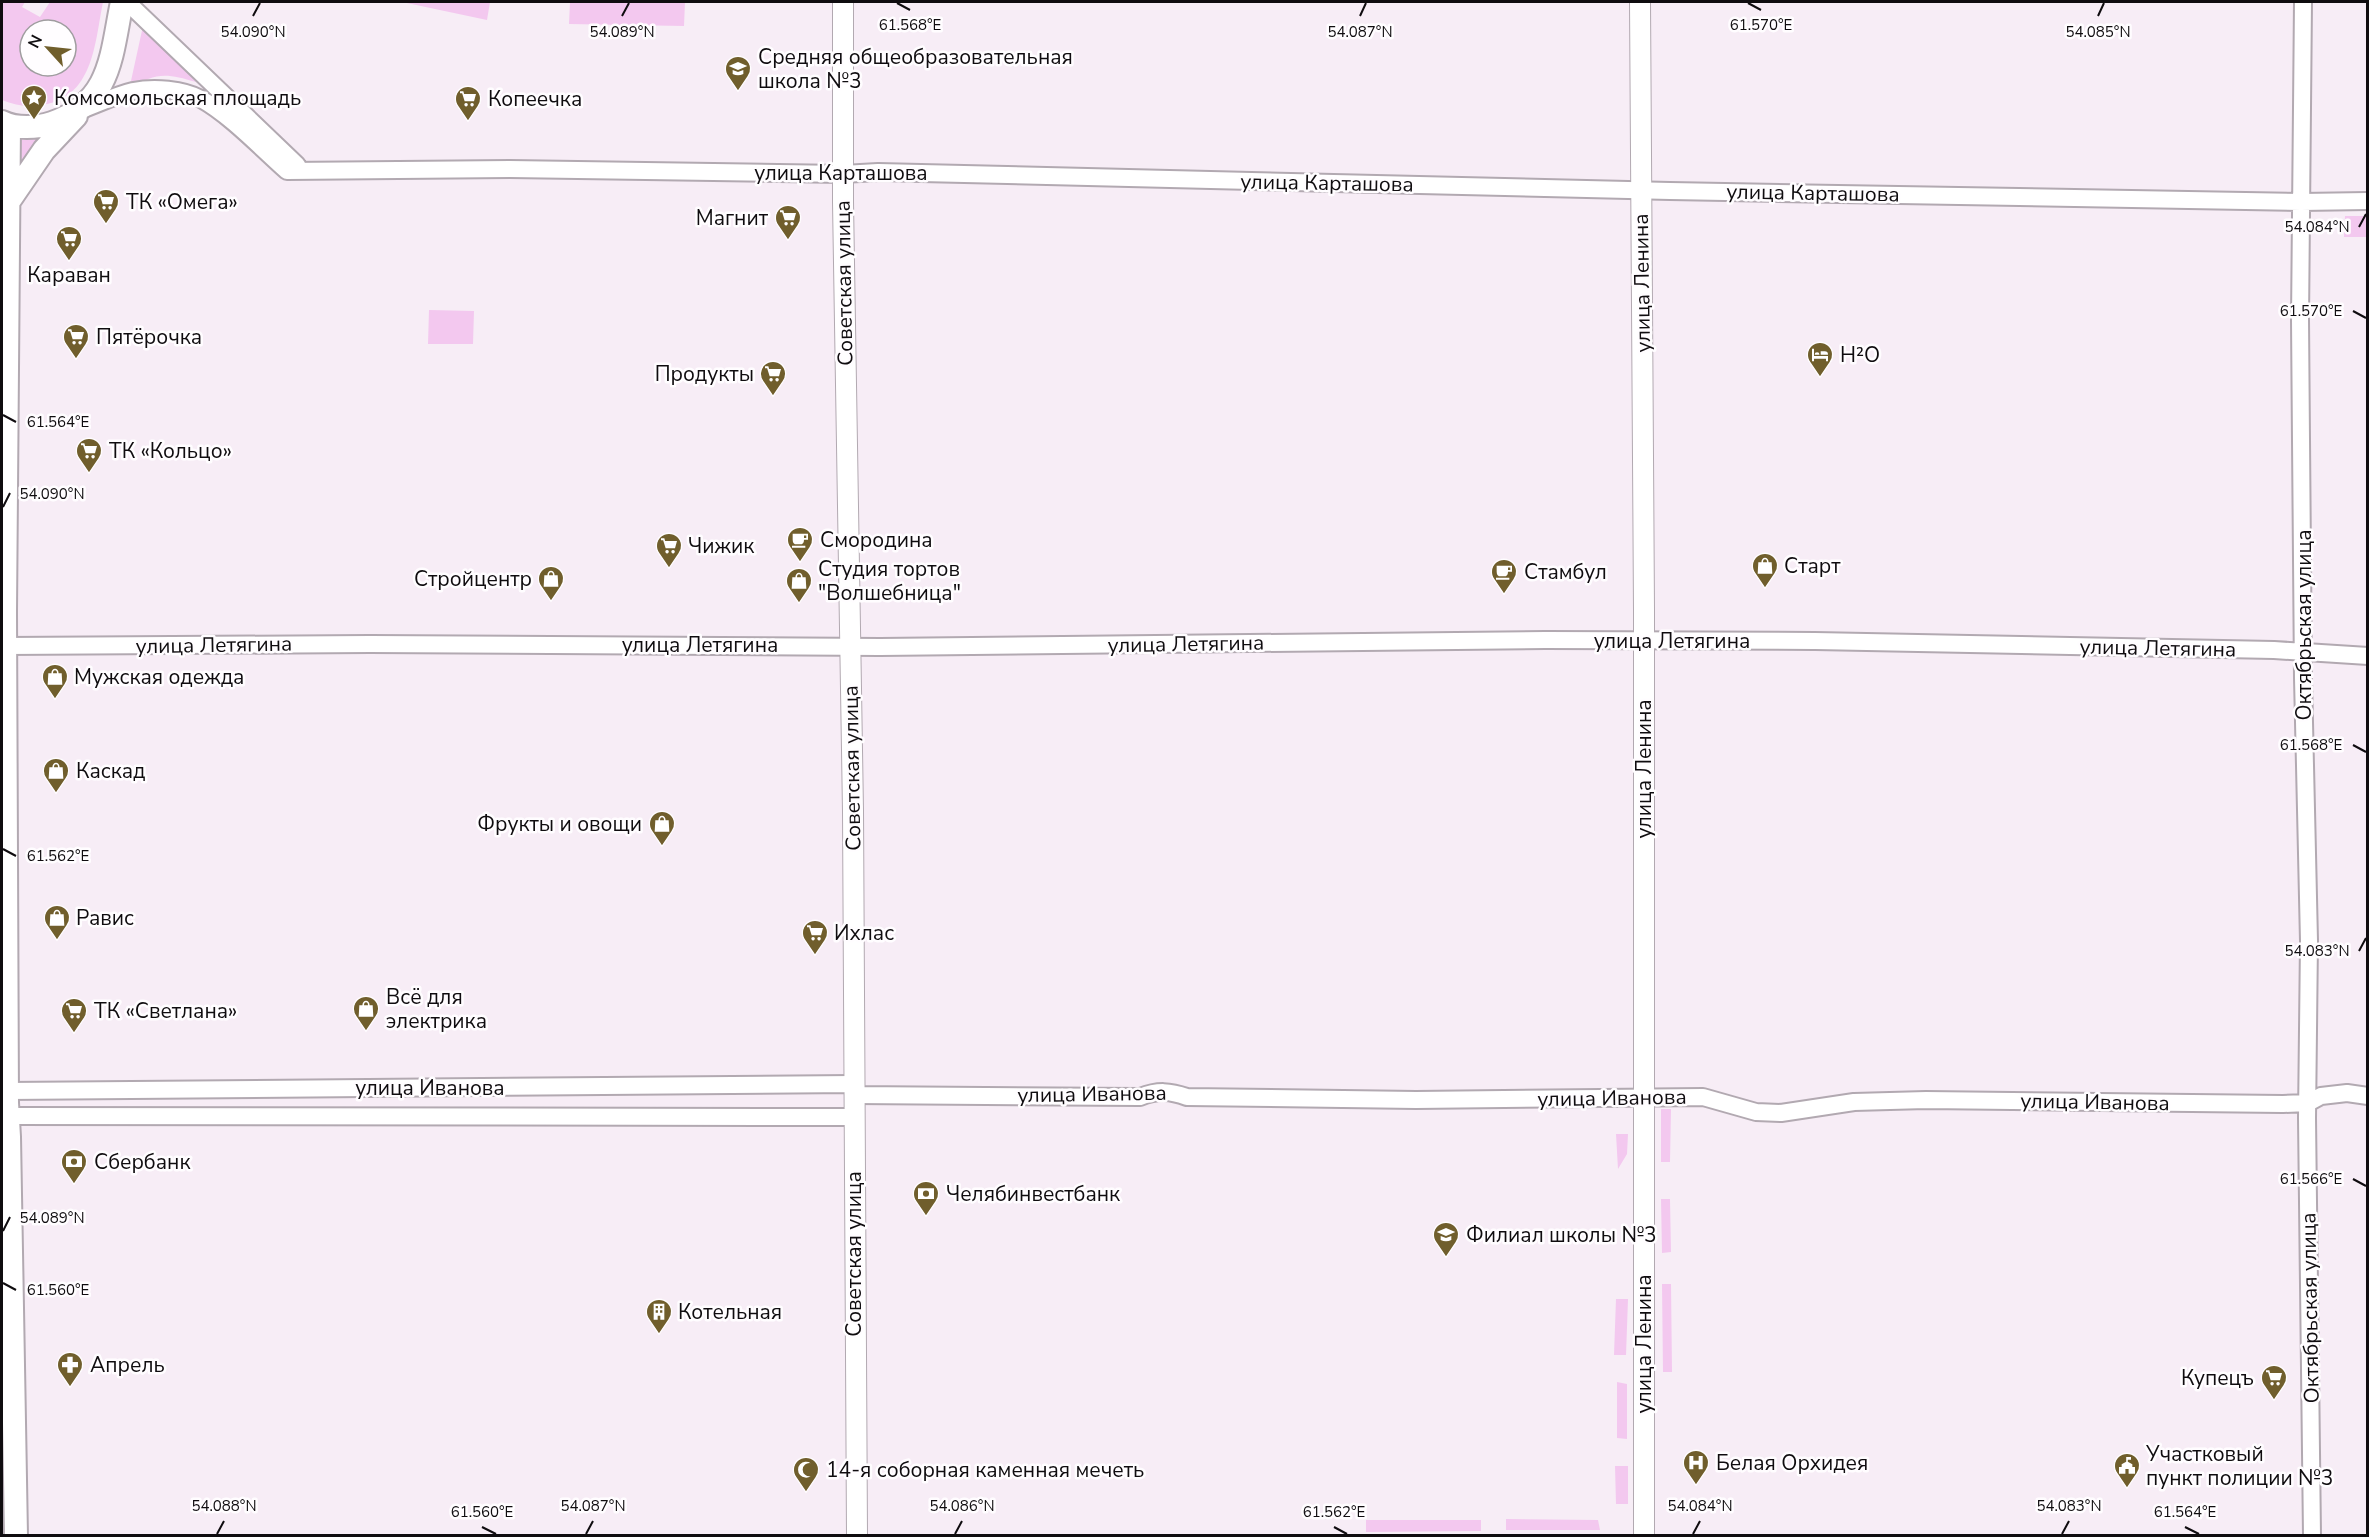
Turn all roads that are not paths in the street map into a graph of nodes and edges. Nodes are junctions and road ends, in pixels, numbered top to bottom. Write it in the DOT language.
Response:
graph roads {
  1 [pos="122,2"];
  2 [pos="127,2"];
  3 [pos="843,2"];
  4 [pos="1640,2"];
  5 [pos="2303,2"];
  6 [pos="81,110"];
  7 [pos="4,127"];
  8 [pos="294,170"];
  9 [pos="843,174"];
  10 [pos="1641,190"];
  11 [pos="2367,201"];
  12 [pos="2301,202"];
  13 [pos="7,204"];
  14 [pos="5,253"];
  15 [pos="1644,640"];
  16 [pos="5,646"];
  17 [pos="850,646"];
  18 [pos="2303,651"];
  19 [pos="2367,656"];
  20 [pos="854,1089"];
  21 [pos="2367,1096"];
  22 [pos="1644,1097"];
  23 [pos="6,1103"];
  24 [pos="2308,1103"];
  25 [pos="854,1117"];
  26 [pos="16,1536"];
  27 [pos="857,1536"];
  28 [pos="1644,1536"];
  29 [pos="2312,1536"];
  1 -- 6 [label="main road"];
  2 -- 8 [label="street"];
  3 -- 9 [label="street, Советская улица"];
  4 -- 10 [label="street, улица Ленина"];
  5 -- 12 [label="street, Октябрьская улица"];
  6 -- 7 [label="main road"];
  6 -- 8 [label="street"];
  6 -- 13 [label="main road"];
  7 -- 13 [label="main road"];
  8 -- 9 [label="street, улица Карташова"];
  9 -- 10 [label="street, улица Карташова"];
  9 -- 17 [label="street, Советская улица"];
  10 -- 12 [label="street, улица Карташова"];
  10 -- 15 [label="street, улица Ленина"];
  11 -- 12 [label="street, улица Карташова"];
  12 -- 18 [label="street, Октябрьская улица"];
  13 -- 14 [label="main road"];
  14 -- 16 [label="main road"];
  15 -- 17 [label="street, улица Летягина"];
  15 -- 18 [label="street, улица Летягина"];
  15 -- 22 [label="street, улица Ленина"];
  16 -- 17 [label="street, улица Летягина"];
  16 -- 23 [label="main road"];
  17 -- 20 [label="street, Советская улица"];
  18 -- 19 [label="street, улица Летягина"];
  18 -- 24 [label="street, Октябрьская улица"];
  20 -- 22 [label="street, улица Иванова"];
  20 -- 23 [label="street, улица Иванова"];
  20 -- 25 [label="street, Советская улица"];
  21 -- 24 [label="street, улица Иванова"];
  22 -- 24 [label="street, улица Иванова"];
  22 -- 28 [label="street, улица Ленина"];
  23 -- 25 [label="street, улица Иванова"];
  23 -- 26 [label="main road"];
  24 -- 29 [label="street, Октябрьская улица"];
  25 -- 27 [label="street, Советская улица"];
}
